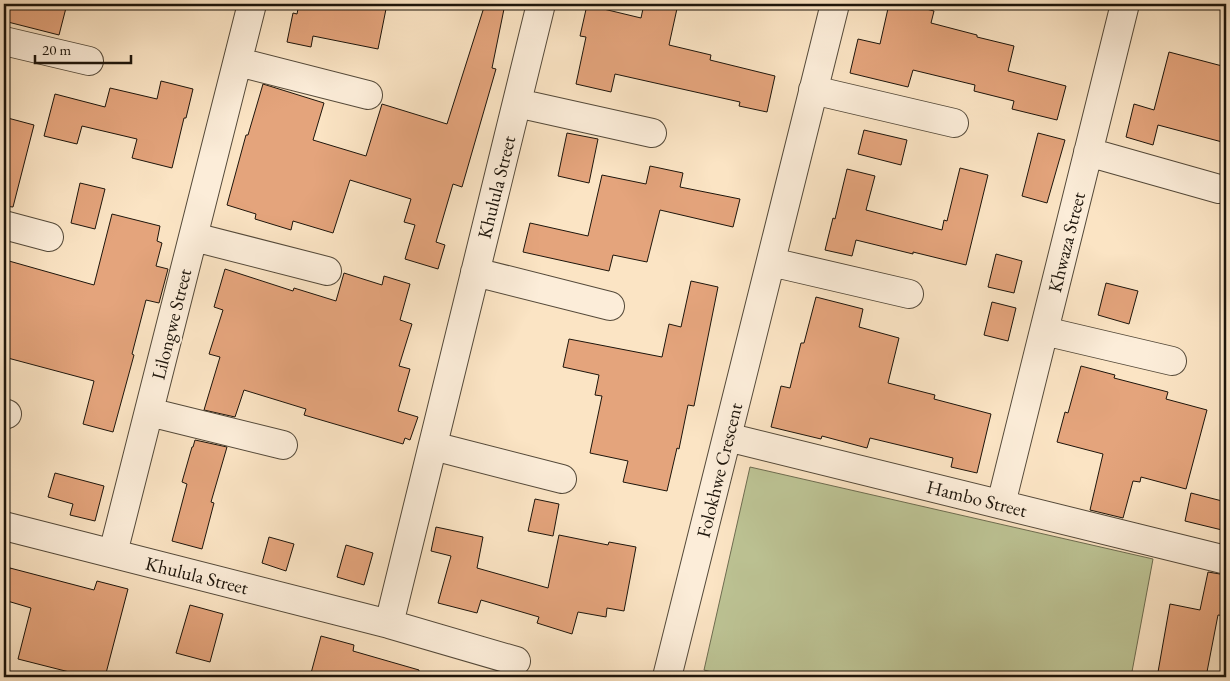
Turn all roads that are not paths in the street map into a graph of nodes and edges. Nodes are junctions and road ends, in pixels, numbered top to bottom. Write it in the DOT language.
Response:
graph roads {
  1 [pos="252,4"];
  2 [pos="541,4"];
  3 [pos="835,4"];
  4 [pos="1125,4"];
  5 [pos="4,41"];
  6 [pos="89,61"];
  7 [pos="238,62"];
  8 [pos="813,90"];
  9 [pos="368,95"];
  10 [pos="517,103"];
  11 [pos="954,122"];
  12 [pos="652,133"];
  13 [pos="1088,152"];
  14 [pos="1219,189"];
  15 [pos="4,225"];
  16 [pos="49,237"];
  17 [pos="194,237"];
  18 [pos="771,262"];
  19 [pos="327,271"];
  20 [pos="475,272"];
  21 [pos="909,294"];
  22 [pos="610,306"];
  23 [pos="1044,331"];
  24 [pos="1172,361"];
  25 [pos="149,412"];
  26 [pos="727,437"];
  27 [pos="283,445"];
  28 [pos="433,446"];
  29 [pos="562,479"];
  30 [pos="1001,504"];
  31 [pos="4,526"];
  32 [pos="113,553"];
  33 [pos="1226,560"];
  34 [pos="389,624"];
  35 [pos="516,661"];
  36 [pos="667,677"];
  1 -- 7 [label="street, Lilongwe Street"];
  2 -- 10 [label="street, Khulula Street"];
  3 -- 8 [label="street, Folokhwe Crescent"];
  4 -- 13 [label="street, Khwaza Street"];
  5 -- 6 [label="street"];
  7 -- 9 [label="street"];
  7 -- 17 [label="street, Lilongwe Street"];
  8 -- 11 [label="street"];
  8 -- 18 [label="street, Folokhwe Crescent"];
  10 -- 12 [label="street"];
  10 -- 20 [label="street, Khulula Street"];
  13 -- 14 [label="street"];
  13 -- 23 [label="street, Khwaza Street"];
  15 -- 16 [label="street"];
  17 -- 19 [label="street"];
  17 -- 25 [label="street, Lilongwe Street"];
  18 -- 21 [label="street"];
  18 -- 26 [label="street, Folokhwe Crescent"];
  20 -- 22 [label="street"];
  20 -- 28 [label="street, Khulula Street"];
  23 -- 24 [label="street"];
  23 -- 30 [label="street, Khwaza Street"];
  25 -- 27 [label="street"];
  25 -- 32 [label="street, Lilongwe Street"];
  26 -- 30 [label="street, Hambo Street"];
  26 -- 36 [label="street, Folokhwe Crescent"];
  28 -- 29 [label="street"];
  28 -- 34 [label="street, Khulula Street"];
  30 -- 33 [label="street, Hambo Street"];
  31 -- 32 [label="street, Khulula Street"];
  32 -- 34 [label="street, Khulula Street"];
  34 -- 35 [label="street, Khulula Street"];
}
